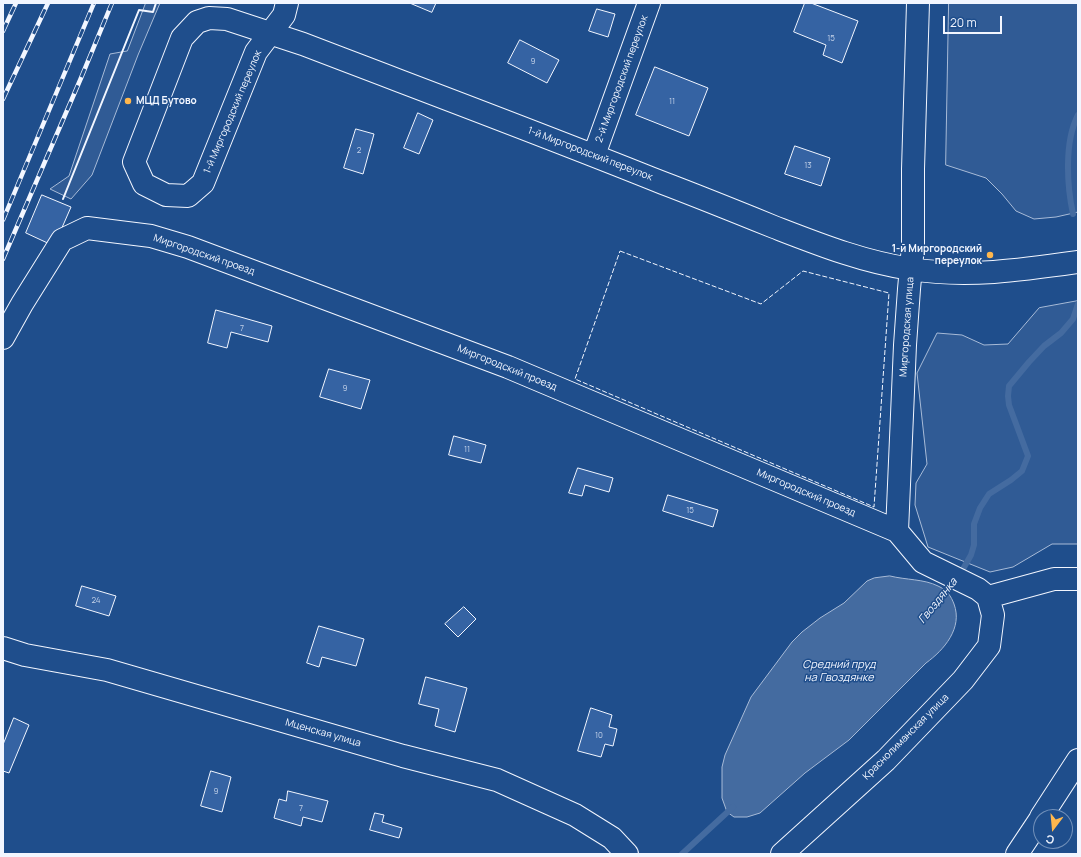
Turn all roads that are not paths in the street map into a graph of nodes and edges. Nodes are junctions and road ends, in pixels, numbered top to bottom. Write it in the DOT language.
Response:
graph roads {
  1 [pos="287,3"];
  2 [pos="649,3"];
  3 [pos="918,3"];
  4 [pos="270,33"];
  5 [pos="594,155"];
  6 [pos="1078,262"];
  7 [pos="911,269"];
  8 [pos="3,338"];
  9 [pos="897,531"];
  10 [pos="1078,579"];
  11 [pos="988,597"];
  12 [pos="3,648"];
  13 [pos="1078,760"];
  14 [pos="1046,809"];
  15 [pos="1033,829"];
  16 [pos="627,854"];
  17 [pos="782,854"];
  18 [pos="1017,854"];
  1 -- 4 [label="street"];
  2 -- 5 [label="street, 2-й Миргородский переулок"];
  3 -- 7 [label="street, Миргородская улица"];
  4 -- 4 [label="street, 1-й Миргородский переулок"];
  4 -- 5 [label="street, 1-й Миргородский переулок"];
  5 -- 7 [label="street, 1-й Миргородский переулок"];
  6 -- 7 [label="street, 1-й Миргородский переулок"];
  7 -- 9 [label="street, Миргородская улица"];
  8 -- 9 [label="street, Миргородский проезд"];
  9 -- 11 [label="street, Миргородский проезд"];
  10 -- 11 [label="street"];
  11 -- 17 [label="street, Краснолиманская улица"];
  12 -- 16 [label="street, Мценская улица"];
  13 -- 14 [label="street"];
  15 -- 18 [label="street"];
}
